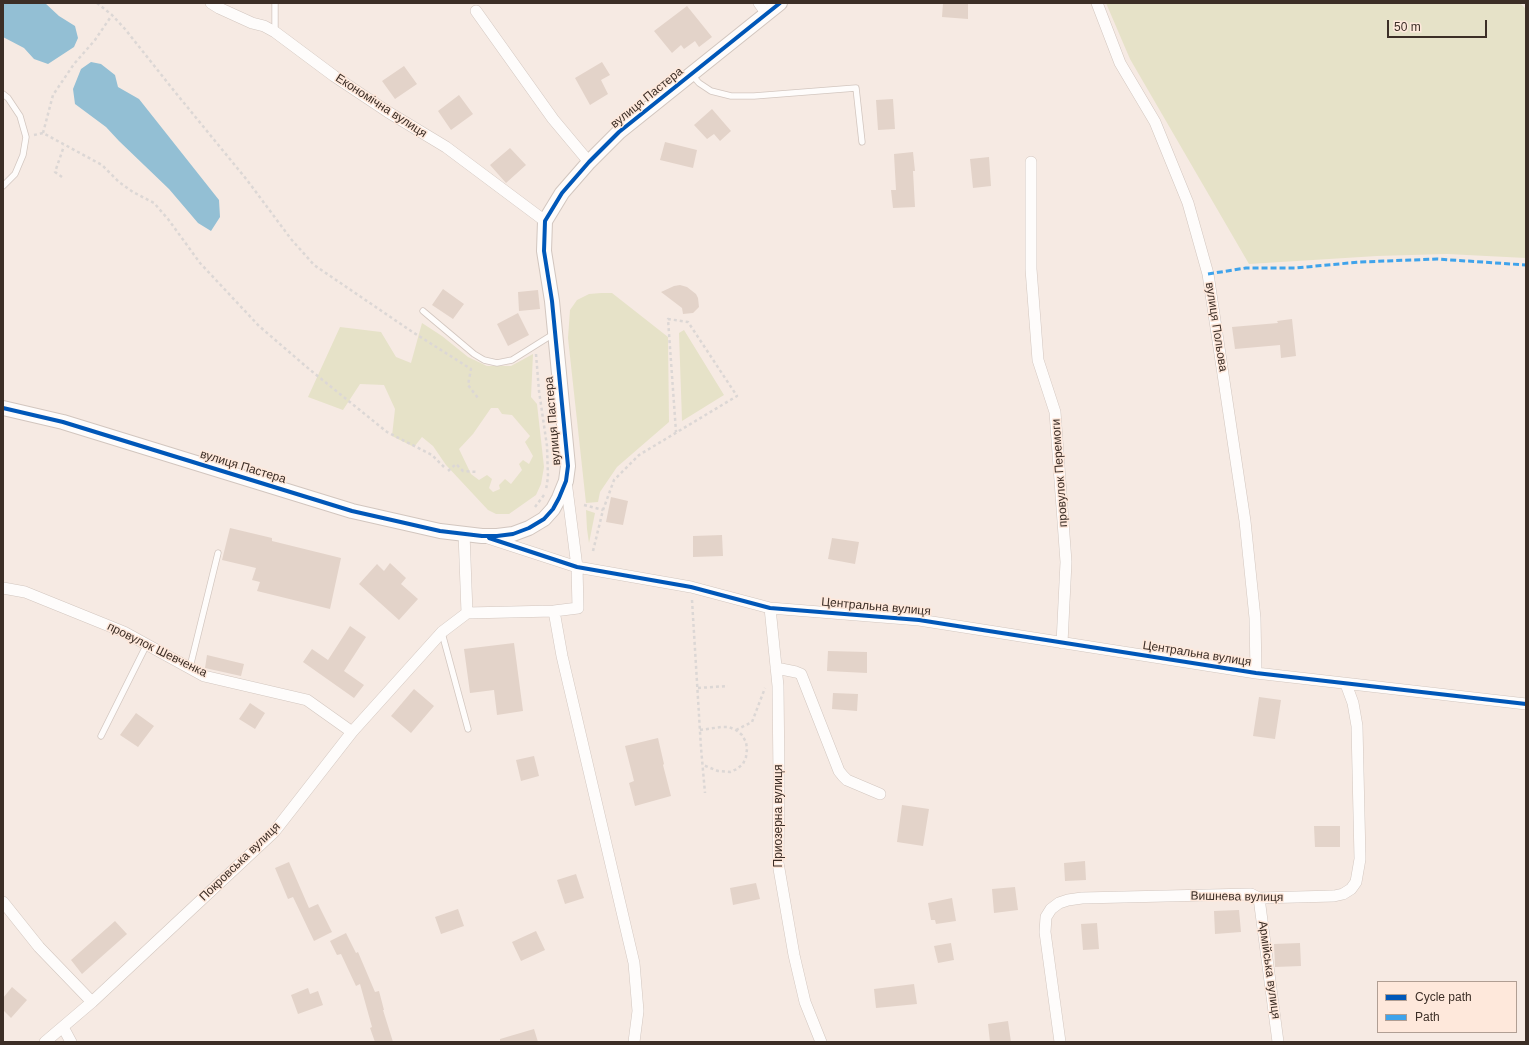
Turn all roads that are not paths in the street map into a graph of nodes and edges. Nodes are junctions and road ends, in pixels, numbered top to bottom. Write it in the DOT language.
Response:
graph roads {
  1 [pos="211,3"];
  2 [pos="275,3"];
  3 [pos="780,3"];
  4 [pos="1097,3"];
  5 [pos="763,8"];
  6 [pos="476,11"];
  7 [pos="275,32"];
  8 [pos="692,75"];
  9 [pos="3,94"];
  10 [pos="862,142"];
  11 [pos="589,162"];
  12 [pos="1031,162"];
  13 [pos="3,186"];
  14 [pos="545,221"];
  15 [pos="423,311"];
  16 [pos="555,333"];
  17 [pos="3,408"];
  18 [pos="566,481"];
  19 [pos="464,534"];
  20 [pos="482,536"];
  21 [pos="218,553"];
  22 [pos="577,567"];
  23 [pos="3,588"];
  24 [pos="770,608"];
  25 [pos="554,611"];
  26 [pos="467,613"];
  27 [pos="442,632"];
  28 [pos="1062,643"];
  29 [pos="147,644"];
  30 [pos="190,667"];
  31 [pos="776,668"];
  32 [pos="1256,673"];
  33 [pos="1346,684"];
  34 [pos="1526,704"];
  35 [pos="468,729"];
  36 [pos="352,732"];
  37 [pos="101,736"];
  38 [pos="880,794"];
  39 [pos="1259,898"];
  40 [pos="3,902"];
  41 [pos="92,1002"];
  42 [pos="63,1027"];
  43 [pos="45,1042"];
  44 [pos="71,1042"];
  45 [pos="634,1042"];
  46 [pos="820,1042"];
  47 [pos="1060,1042"];
  48 [pos="1278,1042"];
  1 -- 7 [label="street, Економічна вулиця"];
  2 -- 7 [label="lane"];
  3 -- 5 [label="street, вулиця Пастера"];
  4 -- 32 [label="street, вулиця Польова"];
  5 -- 8 [label="street, вулиця Пастера"];
  6 -- 11 [label="street"];
  7 -- 14 [label="street, Економічна вулиця"];
  8 -- 10 [label="lane"];
  8 -- 11 [label="street, вулиця Пастера"];
  9 -- 13 [label="lane"];
  11 -- 14 [label="street, вулиця Пастера"];
  12 -- 28 [label="street, провулок Перемоги"];
  14 -- 16 [label="street, вулиця Пастера"];
  15 -- 16 [label="lane"];
  16 -- 18 [label="street, вулиця Пастера"];
  17 -- 19 [label="street, вулиця Пастера"];
  18 -- 20 [label="street, вулиця Пастера"];
  18 -- 22 [label="street"];
  19 -- 20 [label="street, вулиця Пастера"];
  19 -- 26 [label="street"];
  20 -- 22 [label="street, Центральна вулиця"];
  21 -- 30 [label="lane"];
  22 -- 24 [label="street, Центральна вулиця"];
  22 -- 25 [label="street"];
  23 -- 29 [label="street, провулок Шевченка"];
  24 -- 28 [label="street, Центральна вулиця"];
  24 -- 31 [label="street, Приозерна вулиця"];
  25 -- 26 [label="street"];
  25 -- 45 [label="street"];
  26 -- 27 [label="street, Покровська вулиця"];
  27 -- 35 [label="lane"];
  27 -- 36 [label="street, Покровська вулиця"];
  28 -- 32 [label="street, Центральна вулиця"];
  29 -- 30 [label="street, провулок Шевченка"];
  29 -- 37 [label="lane"];
  30 -- 36 [label="street, провулок Шевченка"];
  31 -- 38 [label="street"];
  31 -- 46 [label="street, Приозерна вулиця"];
  32 -- 33 [label="street, Центральна вулиця"];
  33 -- 34 [label="street, Центральна вулиця"];
  33 -- 39 [label="street, Вишнева вулиця"];
  36 -- 41 [label="street, Покровська вулиця"];
  39 -- 47 [label="street, Вишнева вулиця"];
  39 -- 48 [label="street, Армійська вулиця"];
  40 -- 41 [label="street"];
  41 -- 42 [label="street, Покровська вулиця"];
  42 -- 43 [label="street, Покровська вулиця"];
  42 -- 44 [label="street"];
}
